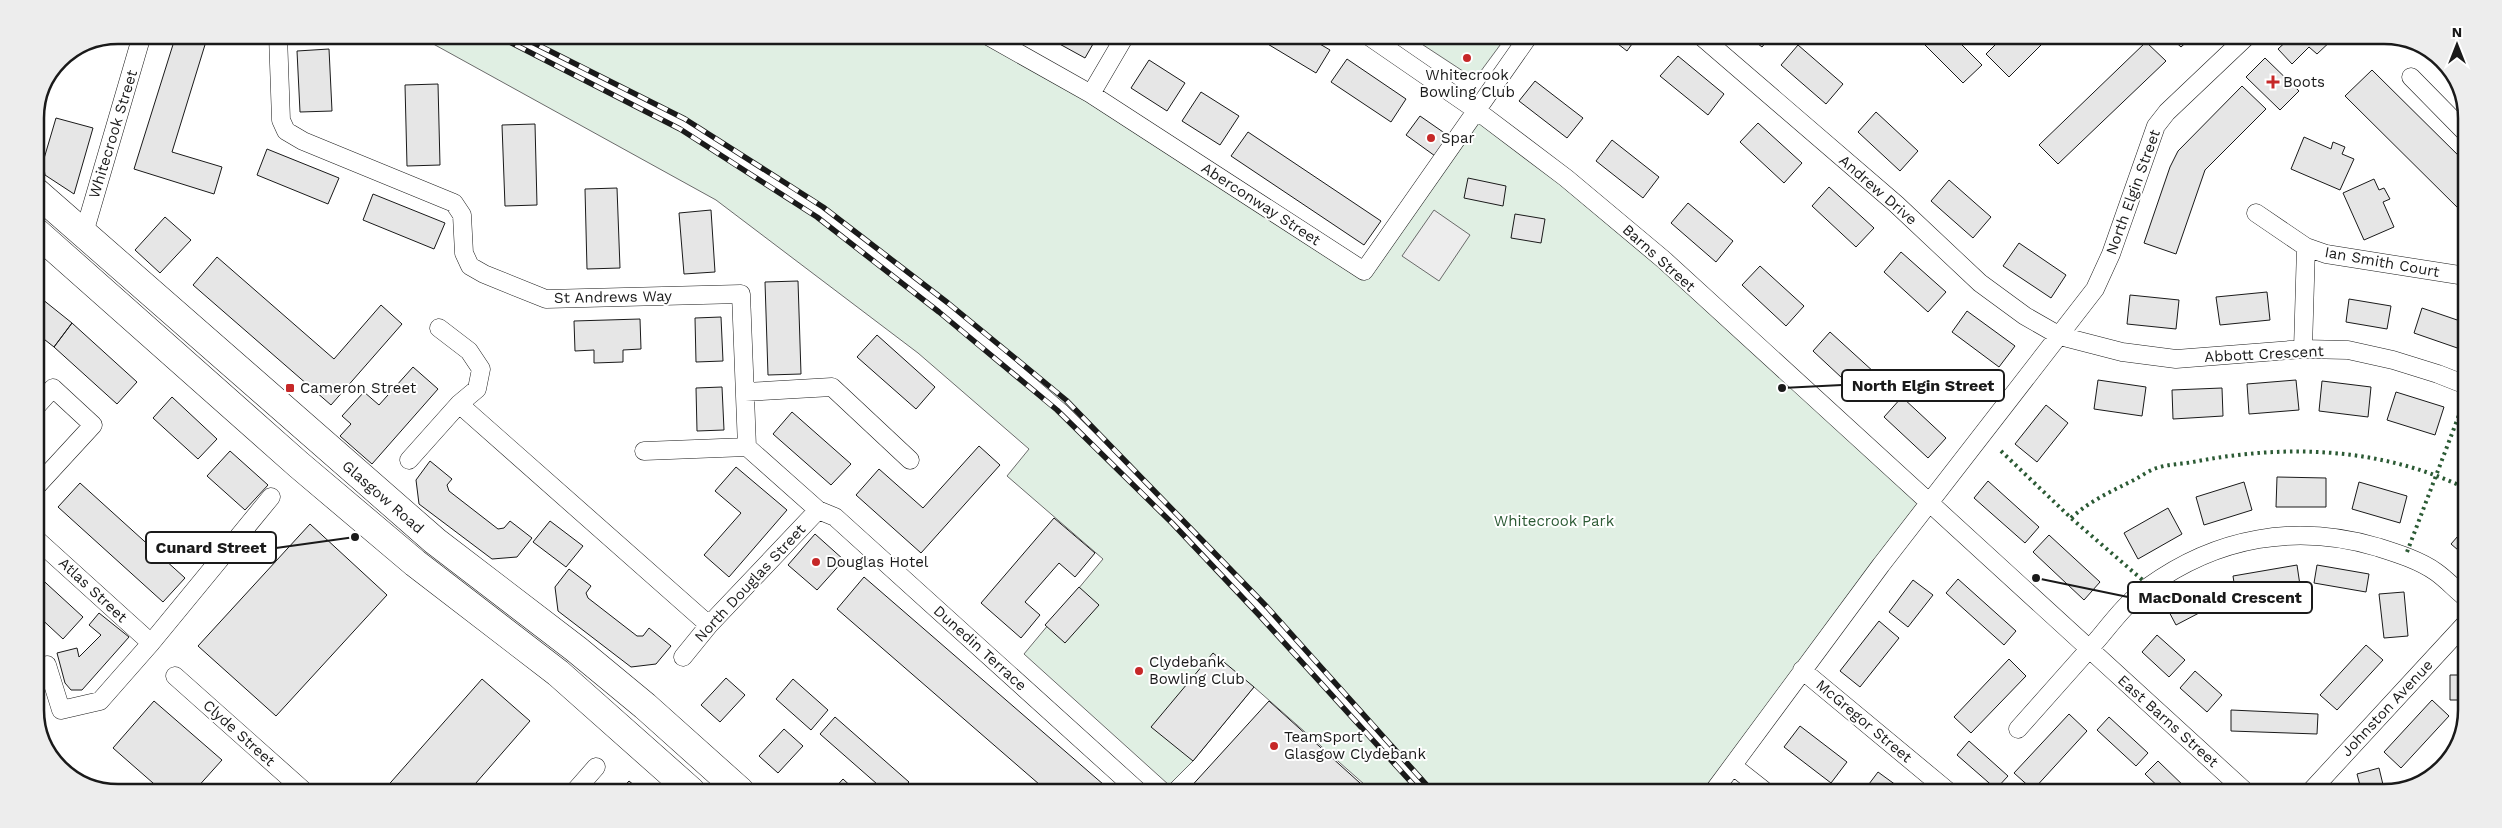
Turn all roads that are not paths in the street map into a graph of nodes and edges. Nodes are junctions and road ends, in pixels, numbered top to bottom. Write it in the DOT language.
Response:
graph roads {
  1 [pos="139,44"];
  2 [pos="278,44"];
  3 [pos="1002,44"];
  4 [pos="1120,44"];
  5 [pos="1380,44"];
  6 [pos="1523,44"];
  7 [pos="1710,44"];
  8 [pos="2239,44"];
  9 [pos="2410,77"];
  10 [pos="1091,94"];
  11 [pos="1476,110"];
  12 [pos="2458,125"];
  13 [pos="44,199"];
  14 [pos="2256,213"];
  15 [pos="84,233"];
  16 [pos="44,238"];
  17 [pos="2306,247"];
  18 [pos="2458,275"];
  19 [pos="439,328"];
  20 [pos="2060,336"];
  21 [pos="2304,349"];
  22 [pos="2458,382"];
  23 [pos="744,392"];
  24 [pos="44,398"];
  25 [pos="459,404"];
  26 [pos="747,447"];
  27 [pos="644,451"];
  28 [pos="409,460"];
  29 [pos="910,460"];
  30 [pos="44,478"];
  31 [pos="271,497"];
  32 [pos="1930,503"];
  33 [pos="818,510"];
  34 [pos="44,546"];
  35 [pos="2458,590"];
  36 [pos="709,625"];
  37 [pos="2458,632"];
  38 [pos="151,643"];
  39 [pos="2088,649"];
  40 [pos="683,657"];
  41 [pos="47,664"];
  42 [pos="1802,670"];
  43 [pos="176,676"];
  44 [pos="2018,729"];
  45 [pos="1733,766"];
  46 [pos="596,767"];
  47 [pos="296,784"];
  48 [pos="581,784"];
  49 [pos="683,784"];
  50 [pos="732,784"];
  51 [pos="1130,784"];
  52 [pos="1719,784"];
  53 [pos="1756,784"];
  54 [pos="1938,784"];
  55 [pos="2237,784"];
  56 [pos="2317,784"];
  1 -- 15 [label="street, Whitecrook Street"];
  2 -- 23 [label="street, St Andrews Way"];
  3 -- 10 [label="street, Aberconway Street"];
  4 -- 10 [label="street"];
  5 -- 11 [label="street, Barns Street"];
  6 -- 11 [label="street"];
  7 -- 20 [label="street, Andrew Drive"];
  8 -- 20 [label="street, North Elgin Street"];
  9 -- 12 [label="street"];
  10 -- 11 [label="street, Aberconway Street"];
  11 -- 32 [label="street, Barns Street"];
  13 -- 15 [label="main road, Glasgow Road"];
  14 -- 17 [label="street, Ian Smith Court"];
  15 -- 50 [label="main road, Glasgow Road"];
  16 -- 49 [label="main road, Glasgow Road"];
  17 -- 18 [label="street, Ian Smith Court"];
  17 -- 21 [label="street, Ian Smith Court"];
  19 -- 25 [label="street"];
  20 -- 21 [label="street, Abbott Crescent"];
  20 -- 32 [label="street, North Elgin Street"];
  21 -- 22 [label="street, Abbott Crescent"];
  23 -- 26 [label="street, St Andrews Way"];
  23 -- 29 [label="street"];
  24 -- 30 [label="street"];
  25 -- 28 [label="street"];
  25 -- 36 [label="street"];
  26 -- 27 [label="street"];
  26 -- 33 [label="street"];
  31 -- 38 [label="street"];
  32 -- 39 [label="street, East Barns Street"];
  32 -- 42 [label="street, North Elgin Street"];
  33 -- 36 [label="street, North Douglas Street"];
  33 -- 51 [label="street, Dunedin Terrace"];
  34 -- 38 [label="street, Atlas Street"];
  35 -- 39 [label="street"];
  36 -- 40 [label="street, North Douglas Street"];
  37 -- 56 [label="street, Johnston Avenue"];
  38 -- 41 [label="street"];
  39 -- 44 [label="street"];
  39 -- 55 [label="street, East Barns Street"];
  42 -- 45 [label="street, North Elgin Street"];
  42 -- 54 [label="street, McGregor Street"];
  43 -- 47 [label="street, Clyde Street"];
  45 -- 52 [label="street, North Elgin Street"];
  45 -- 53 [label="street"];
  46 -- 48 [label="street"];
}
